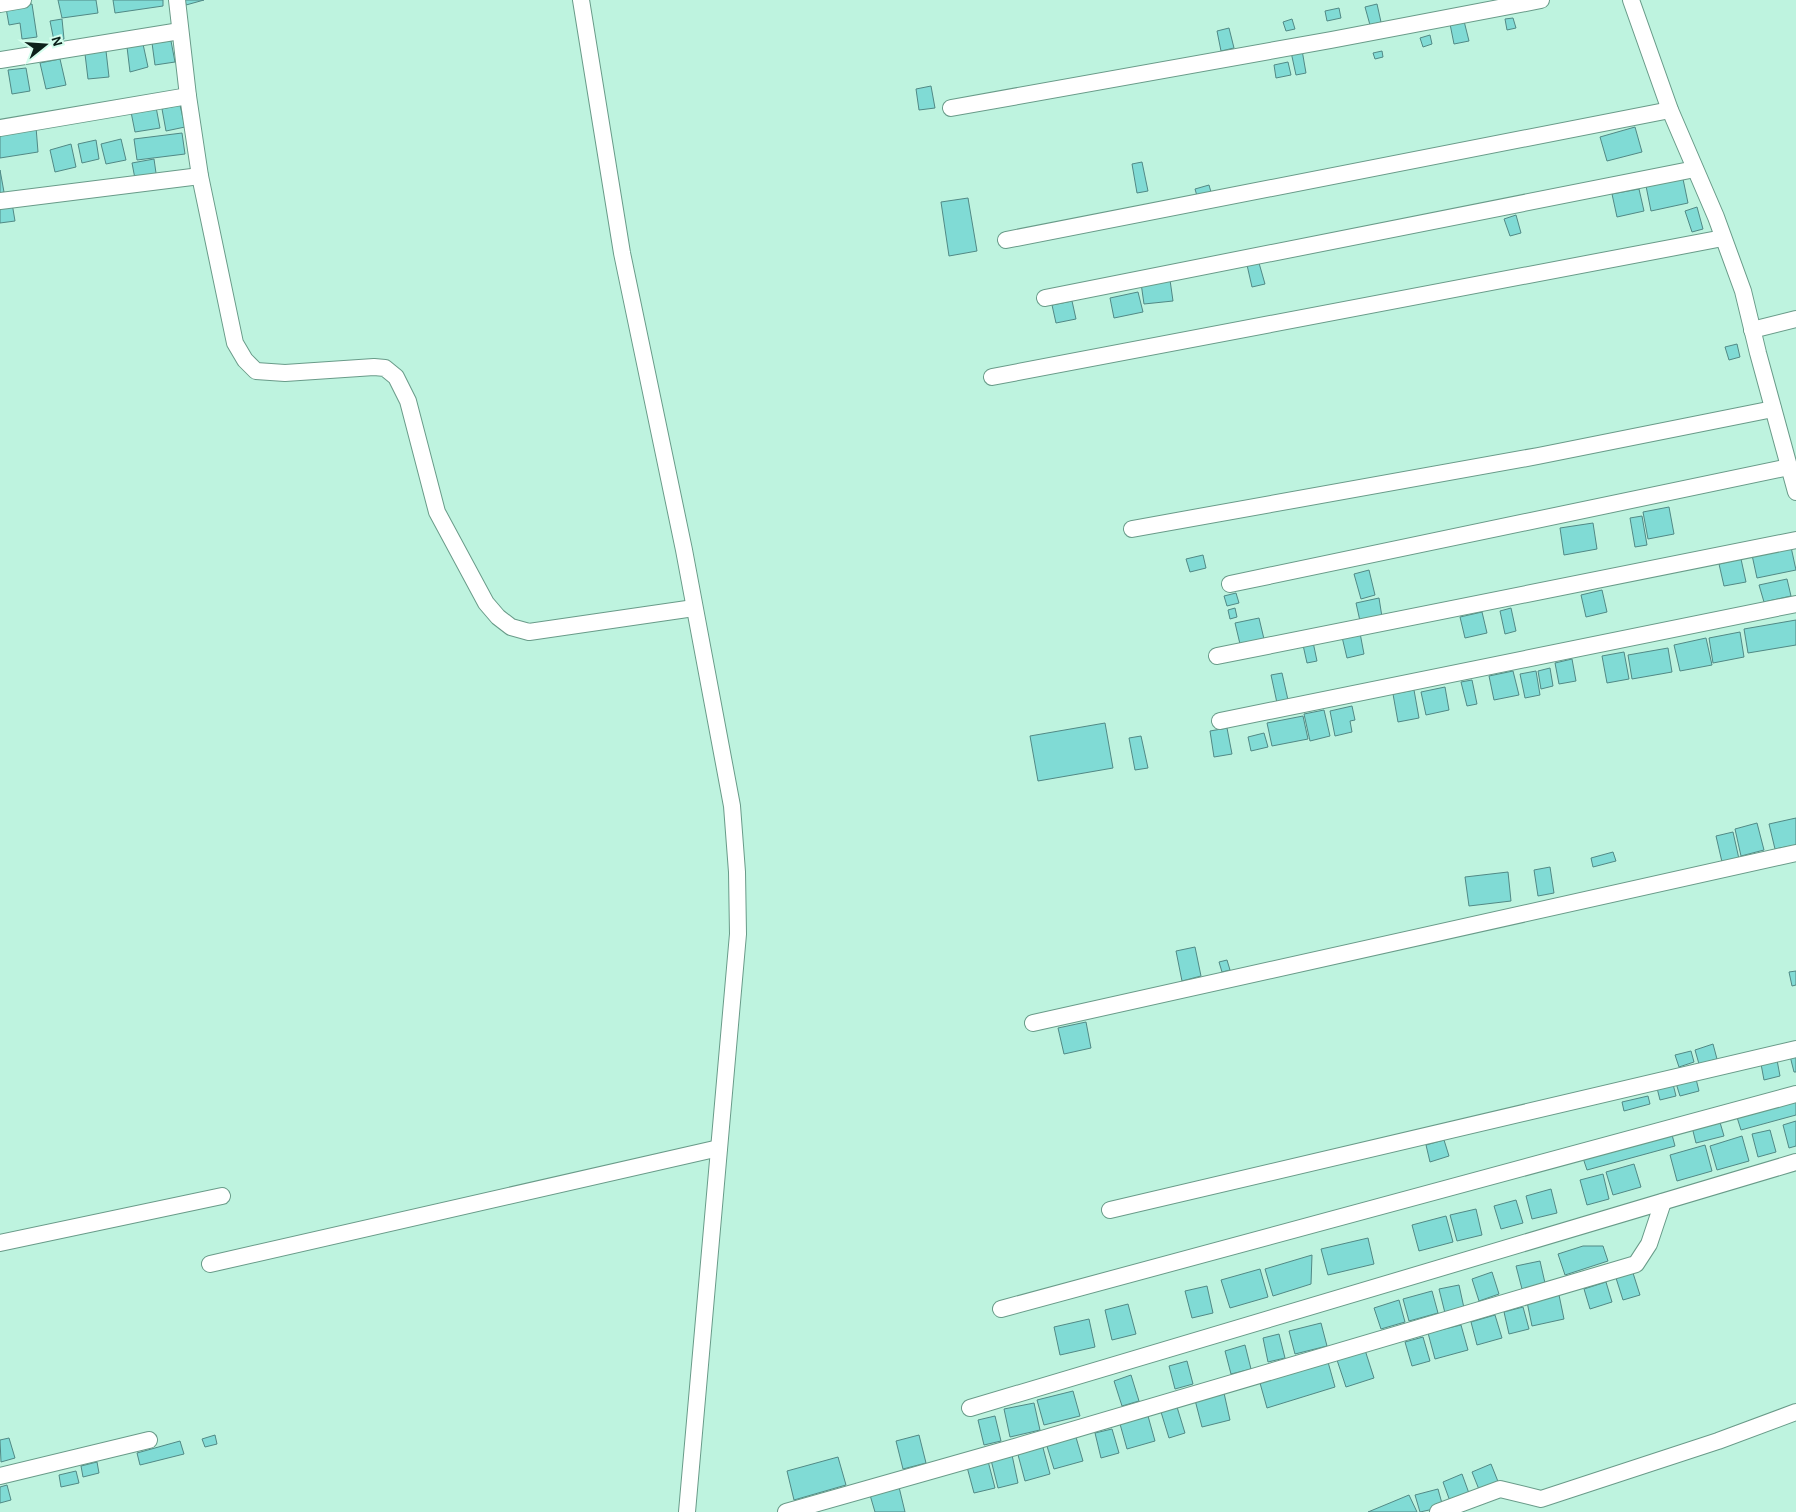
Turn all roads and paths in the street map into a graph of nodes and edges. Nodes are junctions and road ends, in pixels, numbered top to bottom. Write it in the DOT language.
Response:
graph roads {
  1 [pos="23,0"];
  2 [pos="177,0"];
  3 [pos="581,0"];
  4 [pos="1541,0"];
  5 [pos="1631,0"];
  6 [pos="0,4"];
  7 [pos="180,31"];
  8 [pos="0,60"];
  9 [pos="188,96"];
  10 [pos="950,108"];
  11 [pos="1670,110"];
  12 [pos="0,128"];
  13 [pos="1695,168"];
  14 [pos="200,176"];
  15 [pos="0,201"];
  16 [pos="1723,238"];
  17 [pos="1006,240"];
  18 [pos="1044,298"];
  19 [pos="1796,319"];
  20 [pos="1752,330"];
  21 [pos="992,377"];
  22 [pos="1773,409"];
  23 [pos="1789,467"];
  24 [pos="1796,492"];
  25 [pos="1132,529"];
  26 [pos="1796,540"];
  27 [pos="1230,584"];
  28 [pos="1796,604"];
  29 [pos="694,608"];
  30 [pos="1217,656"];
  31 [pos="1220,721"];
  32 [pos="1796,853"];
  33 [pos="1033,1023"];
  34 [pos="1796,1049"];
  35 [pos="1796,1094"];
  36 [pos="719,1148"];
  37 [pos="1796,1162"];
  38 [pos="222,1196"];
  39 [pos="1663,1202"];
  40 [pos="1110,1210"];
  41 [pos="0,1243"];
  42 [pos="210,1264"];
  43 [pos="1001,1309"];
  44 [pos="970,1408"];
  45 [pos="1796,1412"];
  46 [pos="148,1440"];
  47 [pos="0,1476"];
  48 [pos="687,1512"];
  49 [pos="786,1512"];
  50 [pos="1438,1512"];
  1 -- 6 [label="street"];
  2 -- 7 [label="street"];
  3 -- 29 [label="street"];
  4 -- 10 [label="street"];
  5 -- 11 [label="street"];
  7 -- 8 [label="street"];
  7 -- 9 [label="street"];
  9 -- 12 [label="street"];
  9 -- 14 [label="street"];
  11 -- 13 [label="street"];
  11 -- 17 [label="street"];
  13 -- 16 [label="street"];
  13 -- 18 [label="street"];
  14 -- 15 [label="street"];
  14 -- 29 [label="street"];
  16 -- 20 [label="street"];
  16 -- 21 [label="street"];
  19 -- 20 [label="street"];
  20 -- 22 [label="street"];
  22 -- 23 [label="street"];
  22 -- 25 [label="street"];
  23 -- 24 [label="street"];
  23 -- 27 [label="street"];
  26 -- 30 [label="street"];
  28 -- 31 [label="street"];
  29 -- 36 [label="street"];
  32 -- 33 [label="street"];
  34 -- 40 [label="street"];
  35 -- 43 [label="street"];
  36 -- 42 [label="street"];
  36 -- 48 [label="street"];
  37 -- 39 [label="street"];
  38 -- 41 [label="street"];
  39 -- 44 [label="street"];
  39 -- 49 [label="street"];
  45 -- 50 [label="street"];
  46 -- 47 [label="street"];
}
